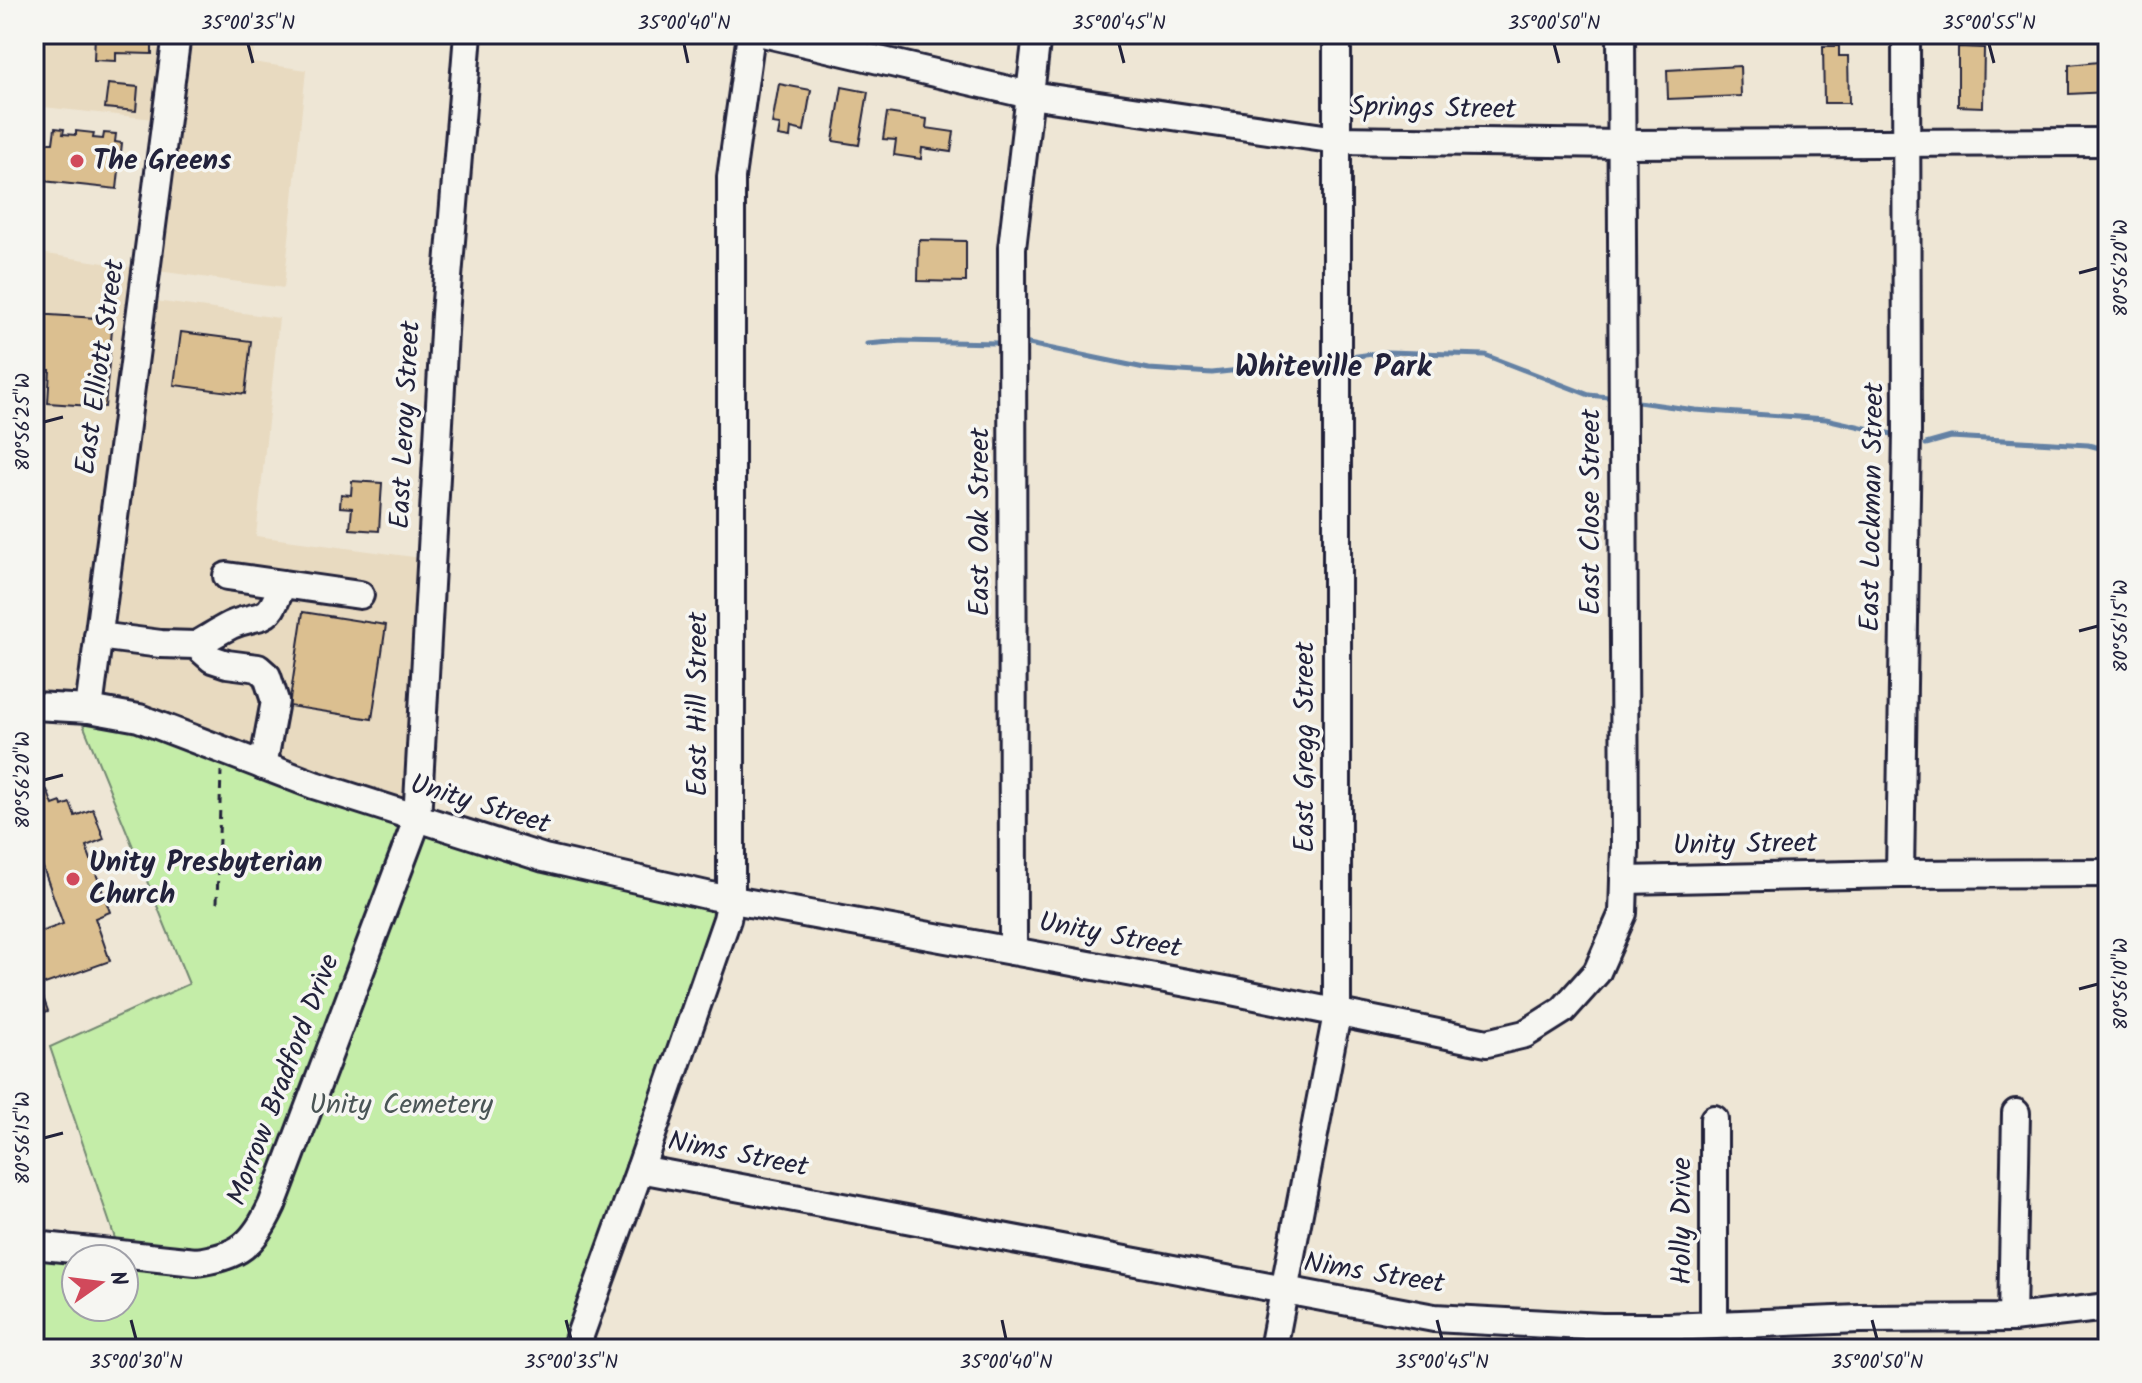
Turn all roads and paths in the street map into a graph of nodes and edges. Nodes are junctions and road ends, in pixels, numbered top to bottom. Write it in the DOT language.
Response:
graph roads {
  1 [pos="177,34"];
  2 [pos="468,34"];
  3 [pos="751,34"];
  4 [pos="767,34"];
  5 [pos="1037,34"];
  6 [pos="1337,34"];
  7 [pos="1621,34"];
  8 [pos="1906,34"];
  9 [pos="1030,95"];
  10 [pos="1337,140"];
  11 [pos="1905,142"];
  12 [pos="2108,142"];
  13 [pos="1622,144"];
  14 [pos="227,576"];
  15 [pos="282,584"];
  16 [pos="360,595"];
  17 [pos="98,636"];
  18 [pos="196,645"];
  19 [pos="34,706"];
  20 [pos="89,709"];
  21 [pos="221,749"];
  22 [pos="263,766"];
  23 [pos="417,820"];
  24 [pos="2108,873"];
  25 [pos="1900,874"];
  26 [pos="1624,880"];
  27 [pos="731,900"];
  28 [pos="217,903"];
  29 [pos="1013,951"];
  30 [pos="1337,1014"];
  31 [pos="2016,1113"];
  32 [pos="1714,1119"];
  33 [pos="640,1169"];
  34 [pos="34,1245"];
  35 [pos="1283,1292"];
  36 [pos="2108,1307"];
  37 [pos="2012,1318"];
  38 [pos="1714,1324"];
  39 [pos="575,1349"];
  40 [pos="1273,1349"];
  1 -- 17 [label="street, East Elliott Street"];
  2 -- 23 [label="street, East Leroy Street"];
  3 -- 27 [label="street, East Hill Street"];
  4 -- 9 [label="street, Springs Street"];
  5 -- 9 [label="street, East Oak Street"];
  6 -- 10 [label="street, East Gregg Street"];
  7 -- 13 [label="street, East Close Street"];
  8 -- 11 [label="street, East Lockman Street"];
  9 -- 10 [label="street, Springs Street"];
  9 -- 29 [label="street, East Oak Street"];
  10 -- 13 [label="street, Springs Street"];
  10 -- 30 [label="street, East Gregg Street"];
  11 -- 12 [label="street, Springs Street"];
  11 -- 13 [label="street, Springs Street"];
  11 -- 25 [label="street, East Lockman Street"];
  13 -- 26 [label="street, East Close Street"];
  14 -- 15 [label="street"];
  15 -- 16 [label="street"];
  15 -- 18 [label="street"];
  17 -- 18 [label="street"];
  17 -- 20 [label="street, East Elliott Street"];
  18 -- 22 [label="street"];
  19 -- 20 [label="street, Unity Street"];
  20 -- 21 [label="street, Unity Street"];
  21 -- 22 [label="street, Unity Street"];
  21 -- 28 [label="path"];
  22 -- 23 [label="street, Unity Street"];
  23 -- 27 [label="street, Unity Street"];
  23 -- 34 [label="street, Morrow Bradford Drive"];
  24 -- 25 [label="street, Unity Street"];
  25 -- 26 [label="street, Unity Street"];
  26 -- 30 [label="street, Unity Street"];
  27 -- 29 [label="street, Unity Street"];
  27 -- 33 [label="street, East Hill Street"];
  29 -- 30 [label="street, Unity Street"];
  30 -- 35 [label="street, East Gregg Street"];
  31 -- 37 [label="street"];
  32 -- 38 [label="street, Holly Drive"];
  33 -- 35 [label="street, Nims Street"];
  33 -- 39 [label="street, East Hill Street"];
  35 -- 38 [label="street, Nims Street"];
  35 -- 40 [label="street, East Gregg Street"];
  36 -- 37 [label="street, Nims Street"];
  37 -- 38 [label="street, Nims Street"];
}
